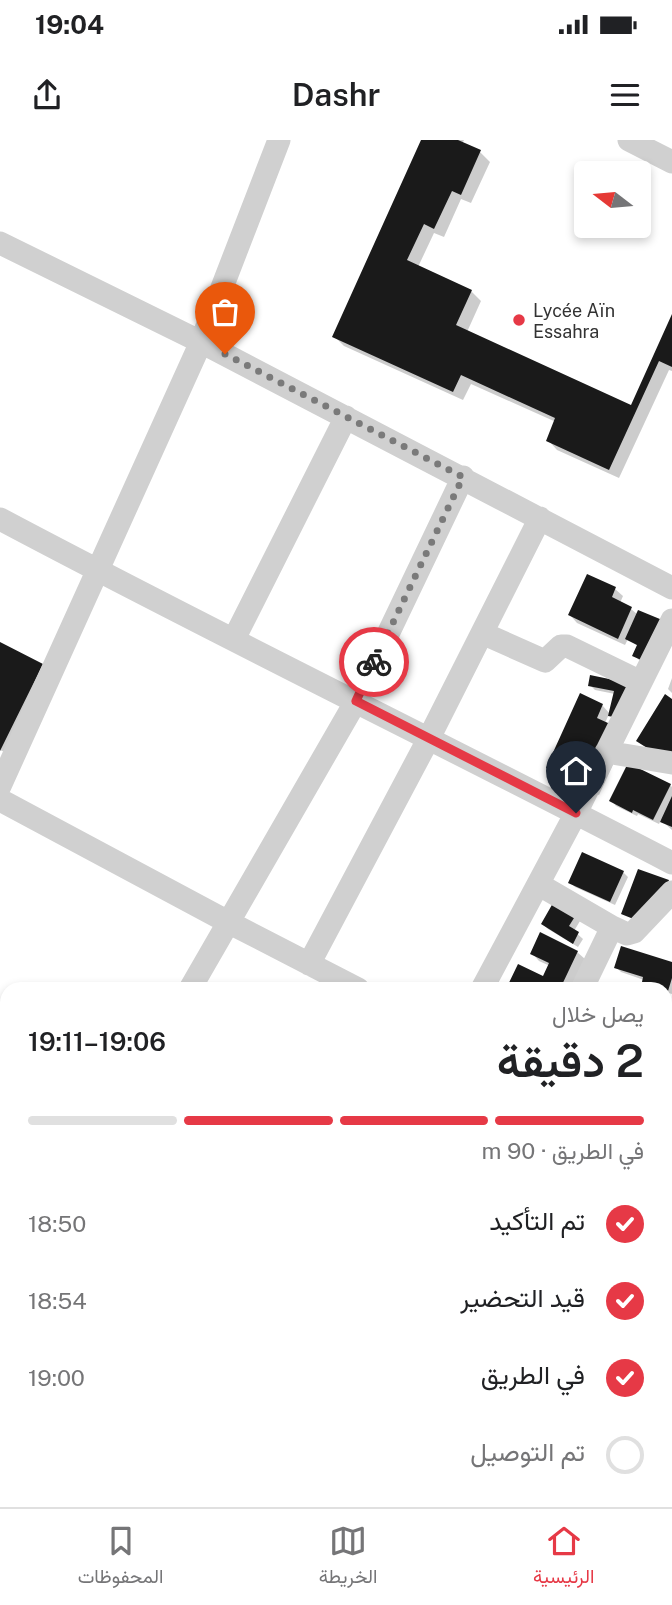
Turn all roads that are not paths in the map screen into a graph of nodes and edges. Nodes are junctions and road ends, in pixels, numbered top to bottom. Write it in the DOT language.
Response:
graph roads {
  1 [pos="279,140"];
  2 [pos="629,140"];
  3 [pos="672,162"];
  4 [pos="0,243"];
  5 [pos="201,341"];
  6 [pos="346,417"];
  7 [pos="463,477"];
  8 [pos="540,518"];
  9 [pos="2,525"];
  10 [pos="97,570"];
  11 [pos="672,588"];
  12 [pos="672,620"];
  13 [pos="482,633"];
  14 [pos="234,639"];
  15 [pos="641,682"];
  16 [pos="356,701"];
  17 [pos="429,738"];
  18 [pos="606,752"];
  19 [pos="672,763"];
  20 [pos="0,786"];
  21 [pos="0,800"];
  22 [pos="576,813"];
  23 [pos="672,863"];
  24 [pos="538,884"];
  25 [pos="672,892"];
  26 [pos="228,922"];
  27 [pos="612,928"];
  28 [pos="309,964"];
  29 [pos="194,982"];
  30 [pos="344,982"];
  31 [pos="486,982"];
  32 [pos="585,982"];
  1 -- 5 [label="street"];
  2 -- 3 [label="street"];
  4 -- 5 [label="street"];
  5 -- 6 [label="street"];
  5 -- 10 [label="street"];
  6 -- 7 [label="street"];
  6 -- 14 [label="street"];
  7 -- 8 [label="street"];
  7 -- 16 [label="street"];
  8 -- 11 [label="street"];
  8 -- 13 [label="street"];
  9 -- 10 [label="street"];
  10 -- 14 [label="street"];
  10 -- 20 [label="street"];
  12 -- 15 [label="street"];
  13 -- 15 [label="street"];
  13 -- 17 [label="street"];
  14 -- 16 [label="street"];
  15 -- 18 [label="street"];
  16 -- 17 [label="street"];
  16 -- 26 [label="street"];
  17 -- 22 [label="street"];
  17 -- 28 [label="street"];
  18 -- 19 [label="street"];
  18 -- 22 [label="street"];
  21 -- 26 [label="street"];
  22 -- 23 [label="street"];
  22 -- 24 [label="street"];
  24 -- 27 [label="street"];
  24 -- 31 [label="street"];
  25 -- 27 [label="street"];
  26 -- 28 [label="street"];
  26 -- 29 [label="street"];
  27 -- 32 [label="street"];
  28 -- 30 [label="street"];
}
